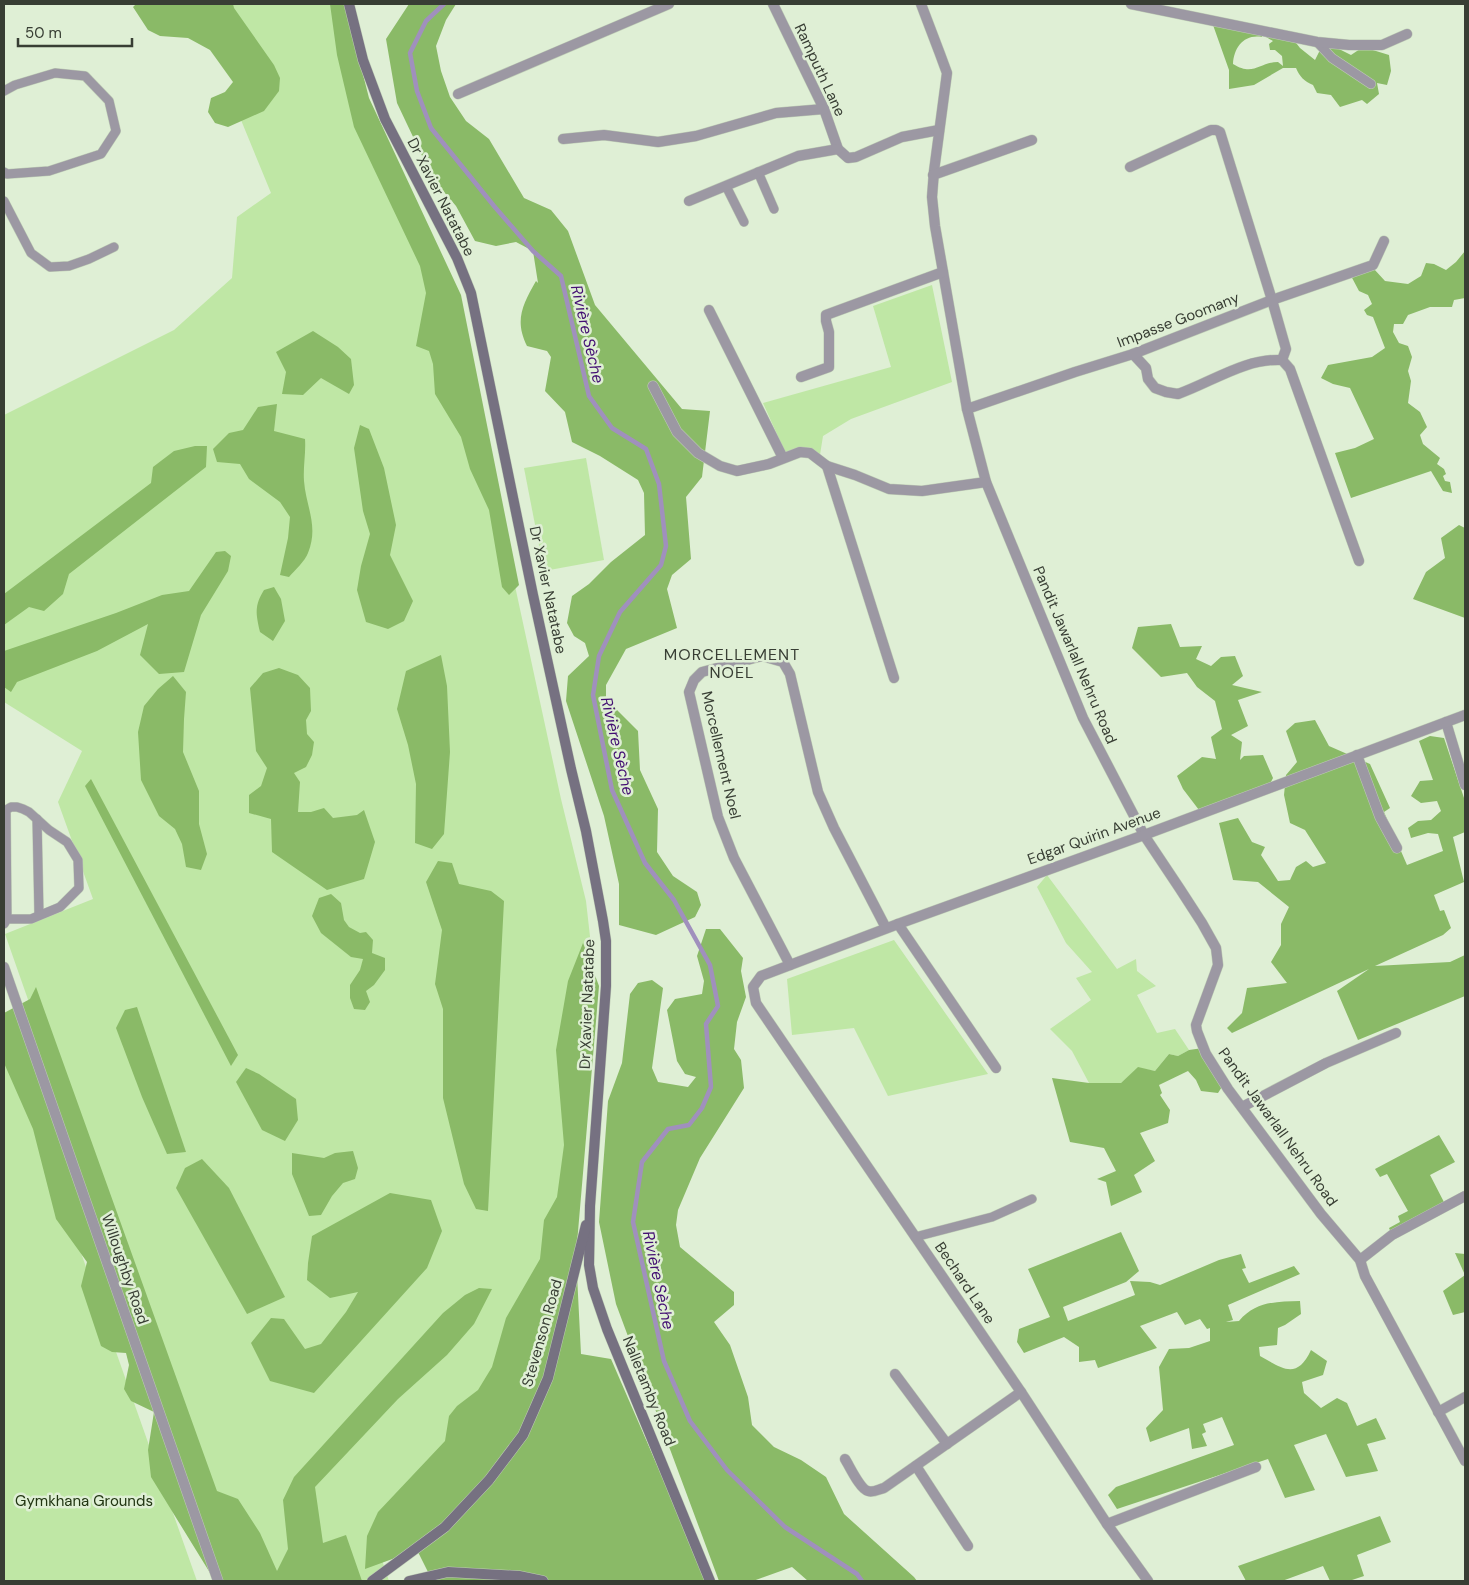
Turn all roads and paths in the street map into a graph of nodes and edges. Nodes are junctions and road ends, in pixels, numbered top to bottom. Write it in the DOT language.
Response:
graph roads {
  1 [pos="349,4"];
  2 [pos="670,4"];
  3 [pos="773,4"];
  4 [pos="921,4"];
  5 [pos="1131,4"];
  6 [pos="1407,34"];
  7 [pos="1317,42"];
  8 [pos="1371,84"];
  9 [pos="4,91"];
  10 [pos="458,94"];
  11 [pos="824,109"];
  12 [pos="939,130"];
  13 [pos="563,139"];
  14 [pos="1032,140"];
  15 [pos="838,149"];
  16 [pos="1130,167"];
  17 [pos="4,172"];
  18 [pos="758,172"];
  19 [pos="934,175"];
  20 [pos="726,186"];
  21 [pos="4,201"];
  22 [pos="689,201"];
  23 [pos="774,209"];
  24 [pos="744,222"];
  25 [pos="1384,241"];
  26 [pos="114,247"];
  27 [pos="943,272"];
  28 [pos="1272,300"];
  29 [pos="709,310"];
  30 [pos="1133,354"];
  31 [pos="1282,360"];
  32 [pos="801,377"];
  33 [pos="653,386"];
  34 [pos="967,409"];
  35 [pos="783,458"];
  36 [pos="827,466"];
  37 [pos="986,482"];
  38 [pos="1359,561"];
  39 [pos="894,678"];
  40 [pos="1465,715"];
  41 [pos="1446,722"];
  42 [pos="1357,755"];
  43 [pos="1465,785"];
  44 [pos="37,819"];
  45 [pos="1144,835"];
  46 [pos="1397,848"];
  47 [pos="39,916"];
  48 [pos="5,921"];
  49 [pos="898,924"];
  50 [pos="886,928"];
  51 [pos="790,965"];
  52 [pos="4,967"];
  53 [pos="756,1003"];
  54 [pos="1396,1033"];
  55 [pos="996,1068"];
  56 [pos="1242,1107"];
  57 [pos="1465,1196"];
  58 [pos="1032,1199"];
  59 [pos="590,1206"];
  60 [pos="915,1237"];
  61 [pos="1360,1260"];
  62 [pos="895,1374"];
  63 [pos="1021,1392"];
  64 [pos="1465,1397"];
  65 [pos="1438,1412"];
  66 [pos="947,1444"];
  67 [pos="845,1459"];
  68 [pos="1465,1461"];
  69 [pos="916,1466"];
  70 [pos="1256,1467"];
  71 [pos="1107,1524"];
  72 [pos="968,1546"];
  73 [pos="218,1581"];
  74 [pos="372,1581"];
  75 [pos="408,1581"];
  76 [pos="543,1581"];
  77 [pos="710,1581"];
  78 [pos="1148,1581"];
  1 -- 59 [label="main road, Dr Xavier Natatabe"];
  2 -- 10 [label="street"];
  3 -- 11 [label="street, Ramputh Lane"];
  4 -- 12 [label="street, Pandit Jawarlall Nehru Road"];
  5 -- 7 [label="street"];
  6 -- 7 [label="street"];
  7 -- 8 [label="lane"];
  9 -- 17 [label="lane"];
  11 -- 13 [label="street"];
  11 -- 15 [label="street, Ramputh Lane"];
  12 -- 15 [label="street"];
  12 -- 19 [label="street, Pandit Jawarlall Nehru Road"];
  14 -- 19 [label="street"];
  15 -- 18 [label="street"];
  16 -- 28 [label="street"];
  18 -- 20 [label="street"];
  18 -- 23 [label="lane"];
  19 -- 27 [label="street, Pandit Jawarlall Nehru Road"];
  20 -- 22 [label="street"];
  20 -- 24 [label="lane"];
  21 -- 26 [label="lane"];
  25 -- 28 [label="street, Impasse Goomany"];
  27 -- 32 [label="street"];
  27 -- 34 [label="street, Pandit Jawarlall Nehru Road"];
  28 -- 30 [label="street, Impasse Goomany"];
  28 -- 31 [label="street"];
  29 -- 35 [label="street"];
  30 -- 31 [label="street"];
  30 -- 34 [label="street, Impasse Goomany"];
  31 -- 38 [label="street"];
  33 -- 35 [label="street"];
  34 -- 37 [label="street, Pandit Jawarlall Nehru Road"];
  35 -- 36 [label="street"];
  36 -- 37 [label="street"];
  36 -- 39 [label="street"];
  37 -- 45 [label="street, Pandit Jawarlall Nehru Road"];
  40 -- 41 [label="street, Edgar Quirin Avenue"];
  41 -- 42 [label="street, Edgar Quirin Avenue"];
  41 -- 43 [label="street"];
  42 -- 45 [label="street, Edgar Quirin Avenue"];
  42 -- 46 [label="street"];
  44 -- 47 [label="lane"];
  44 -- 47 [label="lane"];
  44 -- 48 [label="lane"];
  45 -- 49 [label="street, Edgar Quirin Avenue"];
  45 -- 56 [label="street, Pandit Jawarlall Nehru Road"];
  47 -- 48 [label="lane"];
  49 -- 50 [label="street, Edgar Quirin Avenue"];
  49 -- 55 [label="street"];
  50 -- 51 [label="street, Edgar Quirin Avenue"];
  50 -- 51 [label="street, Morcellement Noel"];
  51 -- 53 [label="street, Edgar Quirin Avenue"];
  52 -- 73 [label="street, Willoughby Road"];
  53 -- 60 [label="street, Bechard Lane"];
  54 -- 56 [label="street"];
  56 -- 61 [label="street, Pandit Jawarlall Nehru Road"];
  57 -- 61 [label="street"];
  58 -- 60 [label="lane"];
  59 -- 74 [label="main road, Stevenson Road"];
  59 -- 77 [label="main road, Nalletamby Road"];
  60 -- 63 [label="street, Bechard Lane"];
  61 -- 65 [label="street, Pandit Jawarlall Nehru Road"];
  62 -- 66 [label="street"];
  63 -- 66 [label="street"];
  63 -- 71 [label="street, Bechard Lane"];
  64 -- 65 [label="street"];
  65 -- 68 [label="street, Pandit Jawarlall Nehru Road"];
  66 -- 69 [label="street"];
  67 -- 69 [label="street"];
  69 -- 72 [label="street"];
  70 -- 71 [label="street"];
  71 -- 78 [label="street, Bechard Lane"];
  75 -- 76 [label="main road"];
}
